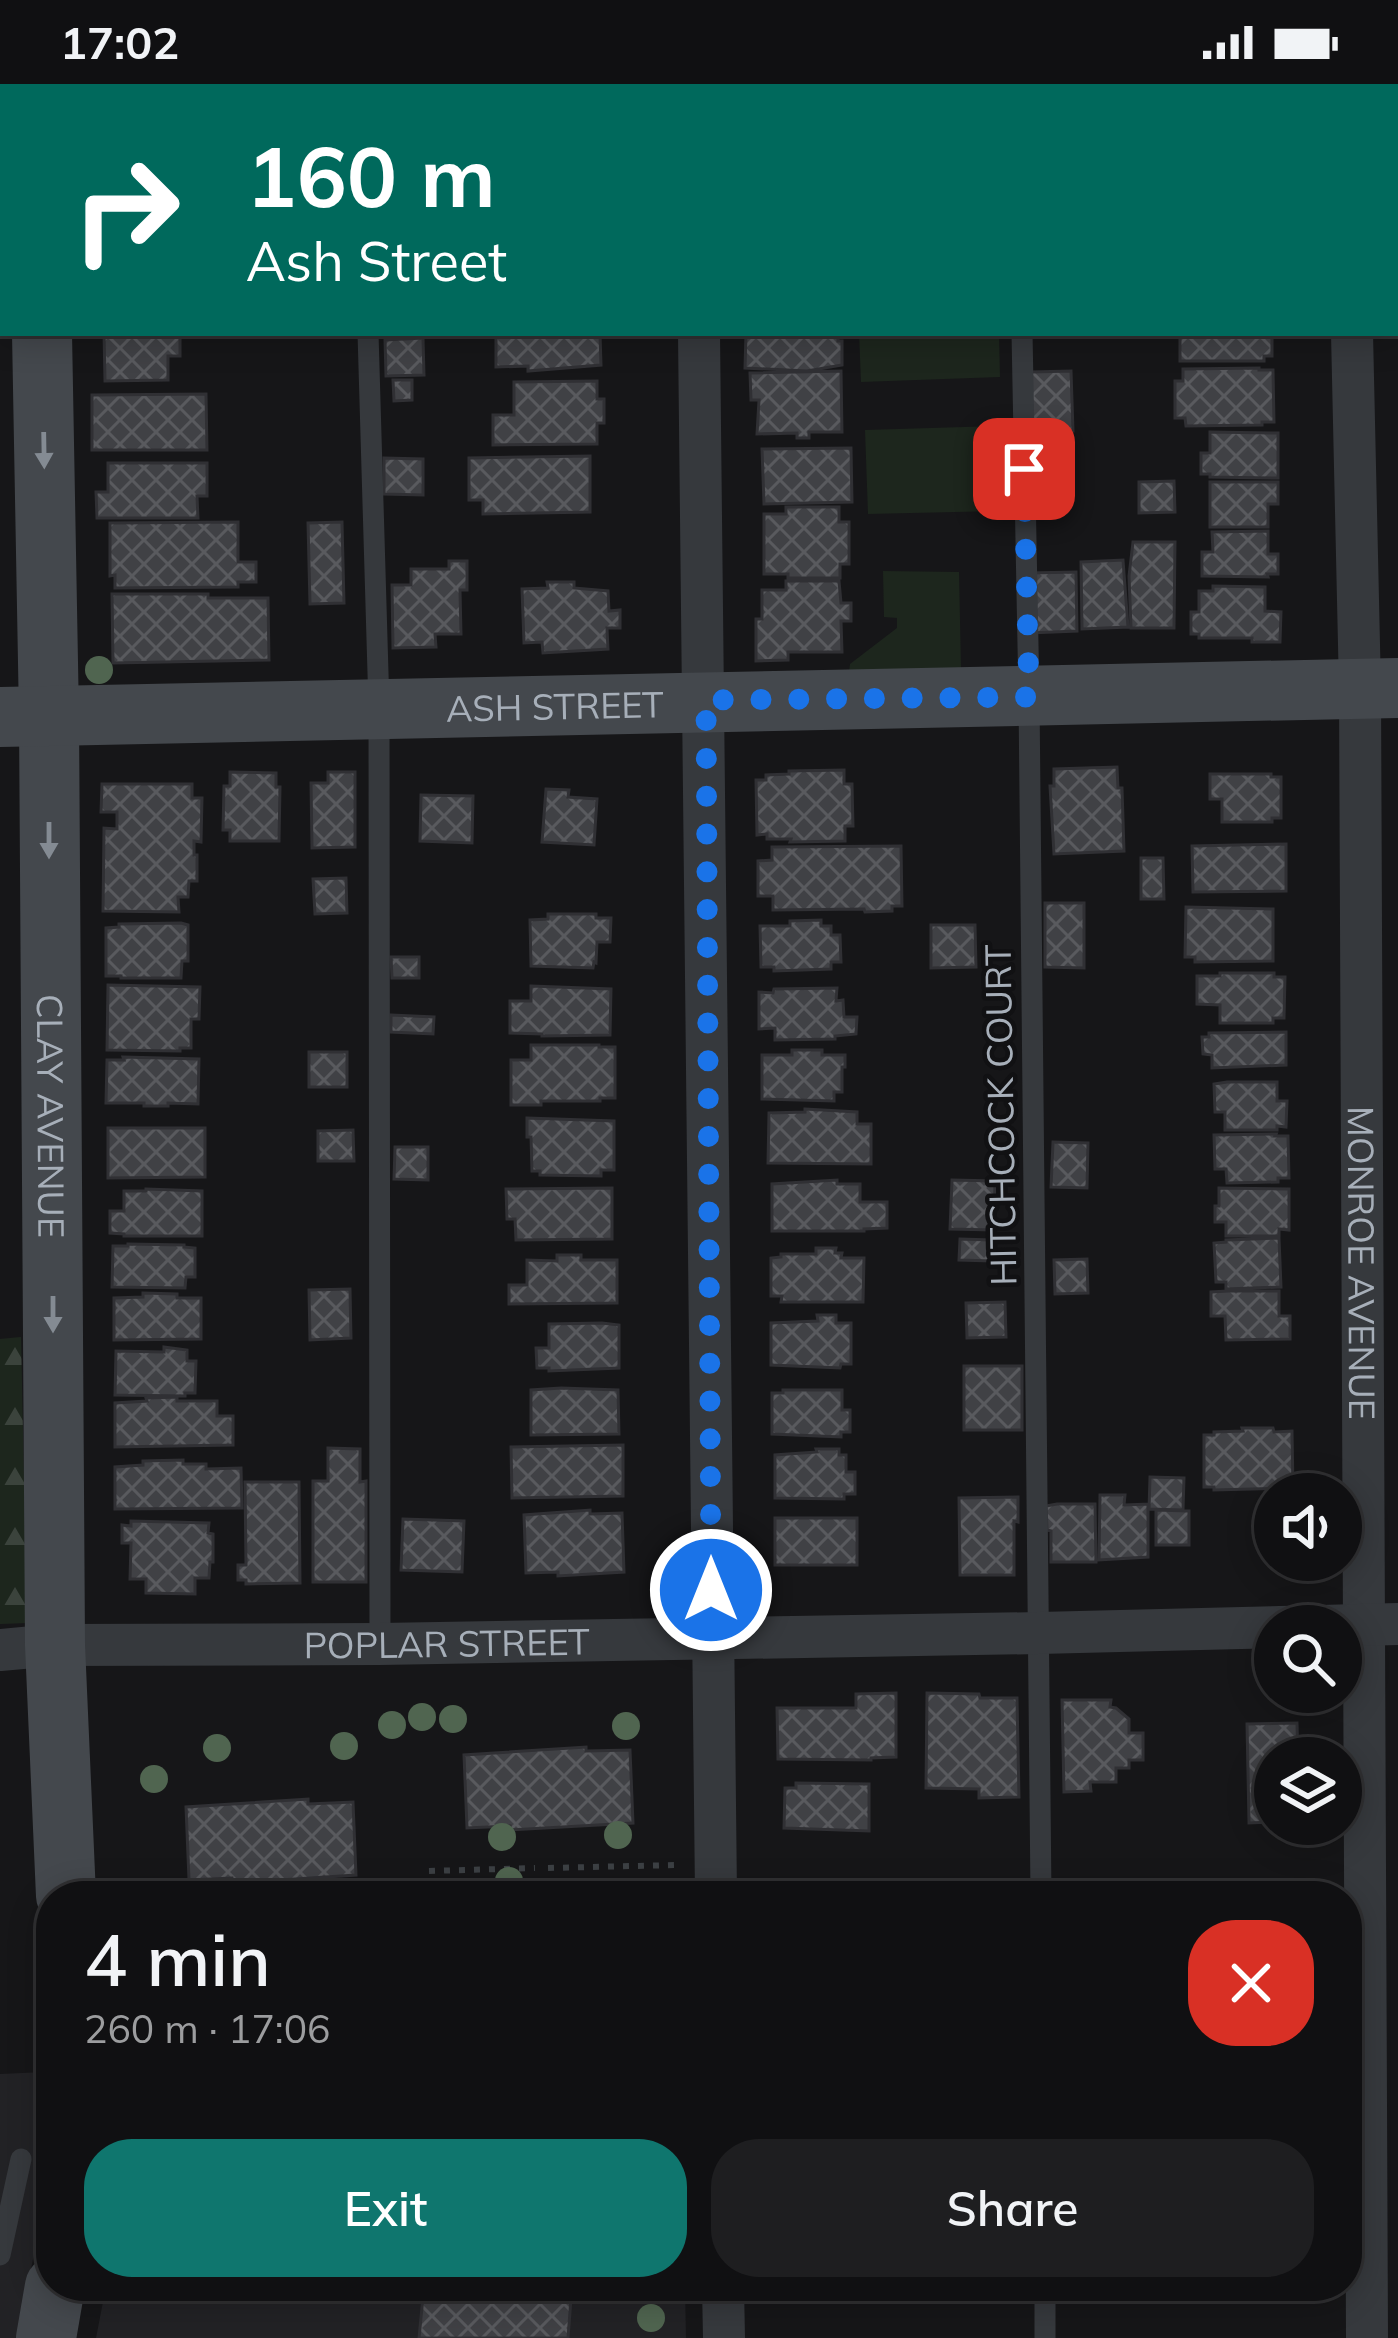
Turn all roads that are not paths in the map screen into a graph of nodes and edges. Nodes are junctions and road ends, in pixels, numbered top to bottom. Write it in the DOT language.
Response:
graph roads {
  1 [pos="42,336"];
  2 [pos="368,336"];
  3 [pos="700,336"];
  4 [pos="1022,336"];
  5 [pos="1352,336"];
  6 [pos="1379,689"];
  7 [pos="1029,697"];
  8 [pos="706,700"];
  9 [pos="379,707"];
  10 [pos="24,717"];
  11 [pos="1380,1623"];
  12 [pos="1039,1633"];
  13 [pos="711,1637"];
  14 [pos="380,1644"];
  15 [pos="27,1648"];
  16 [pos="64,1881"];
  17 [pos="716,1881"];
  18 [pos="1041,1881"];
  19 [pos="20,2159"];
  20 [pos="0,2255"];
  21 [pos="52,2301"];
  22 [pos="723,2301"];
  23 [pos="1045,2301"];
  24 [pos="46,2338"];
  25 [pos="724,2338"];
  26 [pos="1045,2338"];
  27 [pos="1367,2338"];
  1 -- 10 [label="main road, CLAY AVENUE, one-way"];
  2 -- 9 [label="lane"];
  3 -- 8 [label="street"];
  4 -- 7 [label="lane, HITCHCOCK COURT"];
  5 -- 6 [label="street, MONROE AVENUE"];
  6 -- 7 [label="main road, ASH STREET"];
  6 -- 11 [label="street, MONROE AVENUE"];
  7 -- 8 [label="main road, ASH STREET"];
  7 -- 12 [label="lane, HITCHCOCK COURT"];
  8 -- 9 [label="main road, ASH STREET"];
  8 -- 13 [label="street"];
  9 -- 10 [label="main road, ASH STREET"];
  9 -- 14 [label="lane"];
  10 -- 15 [label="main road, CLAY AVENUE, one-way"];
  11 -- 12 [label="street, POPLAR STREET"];
  11 -- 27 [label="street, MONROE AVENUE"];
  12 -- 13 [label="street, POPLAR STREET"];
  12 -- 18 [label="lane, HITCHCOCK COURT"];
  13 -- 14 [label="street, POPLAR STREET"];
  13 -- 17 [label="street"];
  14 -- 15 [label="street, POPLAR STREET"];
  15 -- 16 [label="main road, CLAY AVENUE"];
  19 -- 20 [label="lane"];
  21 -- 24 [label="main road"];
  22 -- 25 [label="street"];
  23 -- 26 [label="lane"];
}
